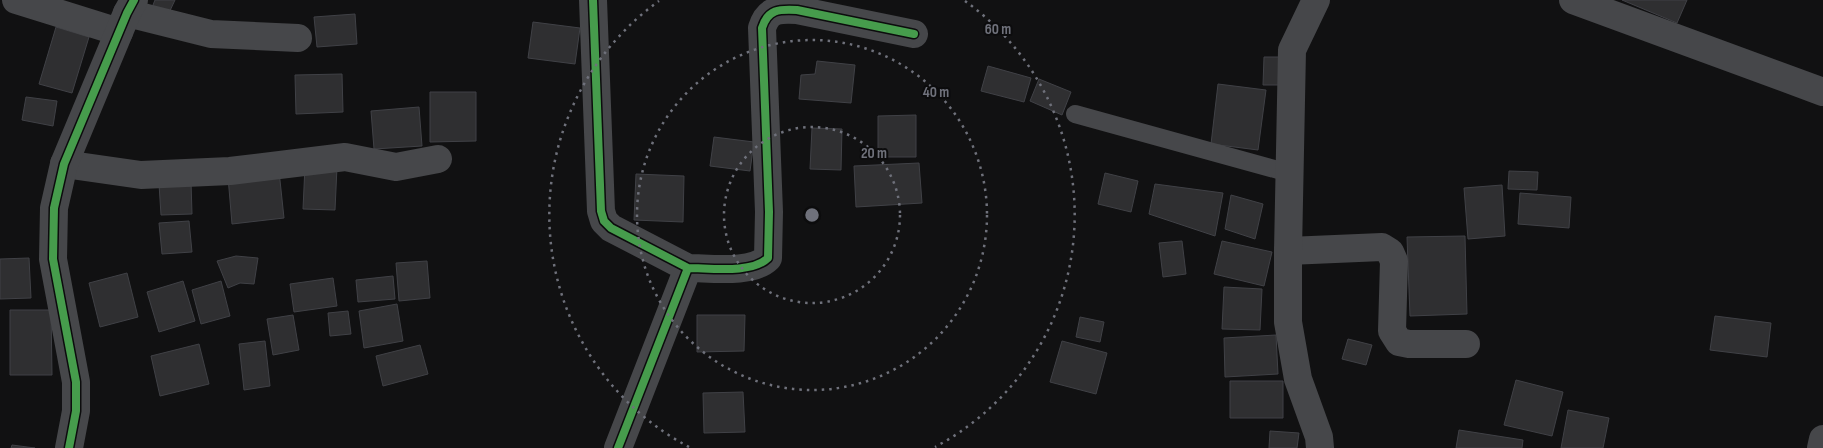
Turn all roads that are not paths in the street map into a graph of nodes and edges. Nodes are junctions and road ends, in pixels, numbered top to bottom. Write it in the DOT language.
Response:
graph roads {
  1 [pos="16,0"];
  2 [pos="593,0"];
  3 [pos="1316,0"];
  4 [pos="1573,0"];
  5 [pos="126,15"];
  6 [pos="914,34"];
  7 [pos="298,38"];
  8 [pos="1823,92"];
  9 [pos="1075,114"];
  10 [pos="438,159"];
  11 [pos="64,164"];
  12 [pos="1289,173"];
  13 [pos="1288,251"];
  14 [pos="688,268"];
  15 [pos="1466,344"];
  16 [pos="1823,439"];
  17 [pos="70,448"];
  18 [pos="618,448"];
  19 [pos="1320,448"];
  20 [pos="1821,448"];
  1 -- 5 [label="street"];
  2 -- 14 [label="street"];
  3 -- 12 [label="street"];
  4 -- 8 [label="street"];
  5 -- 7 [label="street"];
  5 -- 11 [label="street"];
  6 -- 14 [label="street"];
  9 -- 12 [label="lane"];
  10 -- 11 [label="street"];
  11 -- 17 [label="street"];
  12 -- 13 [label="street"];
  13 -- 15 [label="street"];
  13 -- 19 [label="street"];
  14 -- 18 [label="street"];
  16 -- 20 [label="street"];
}
